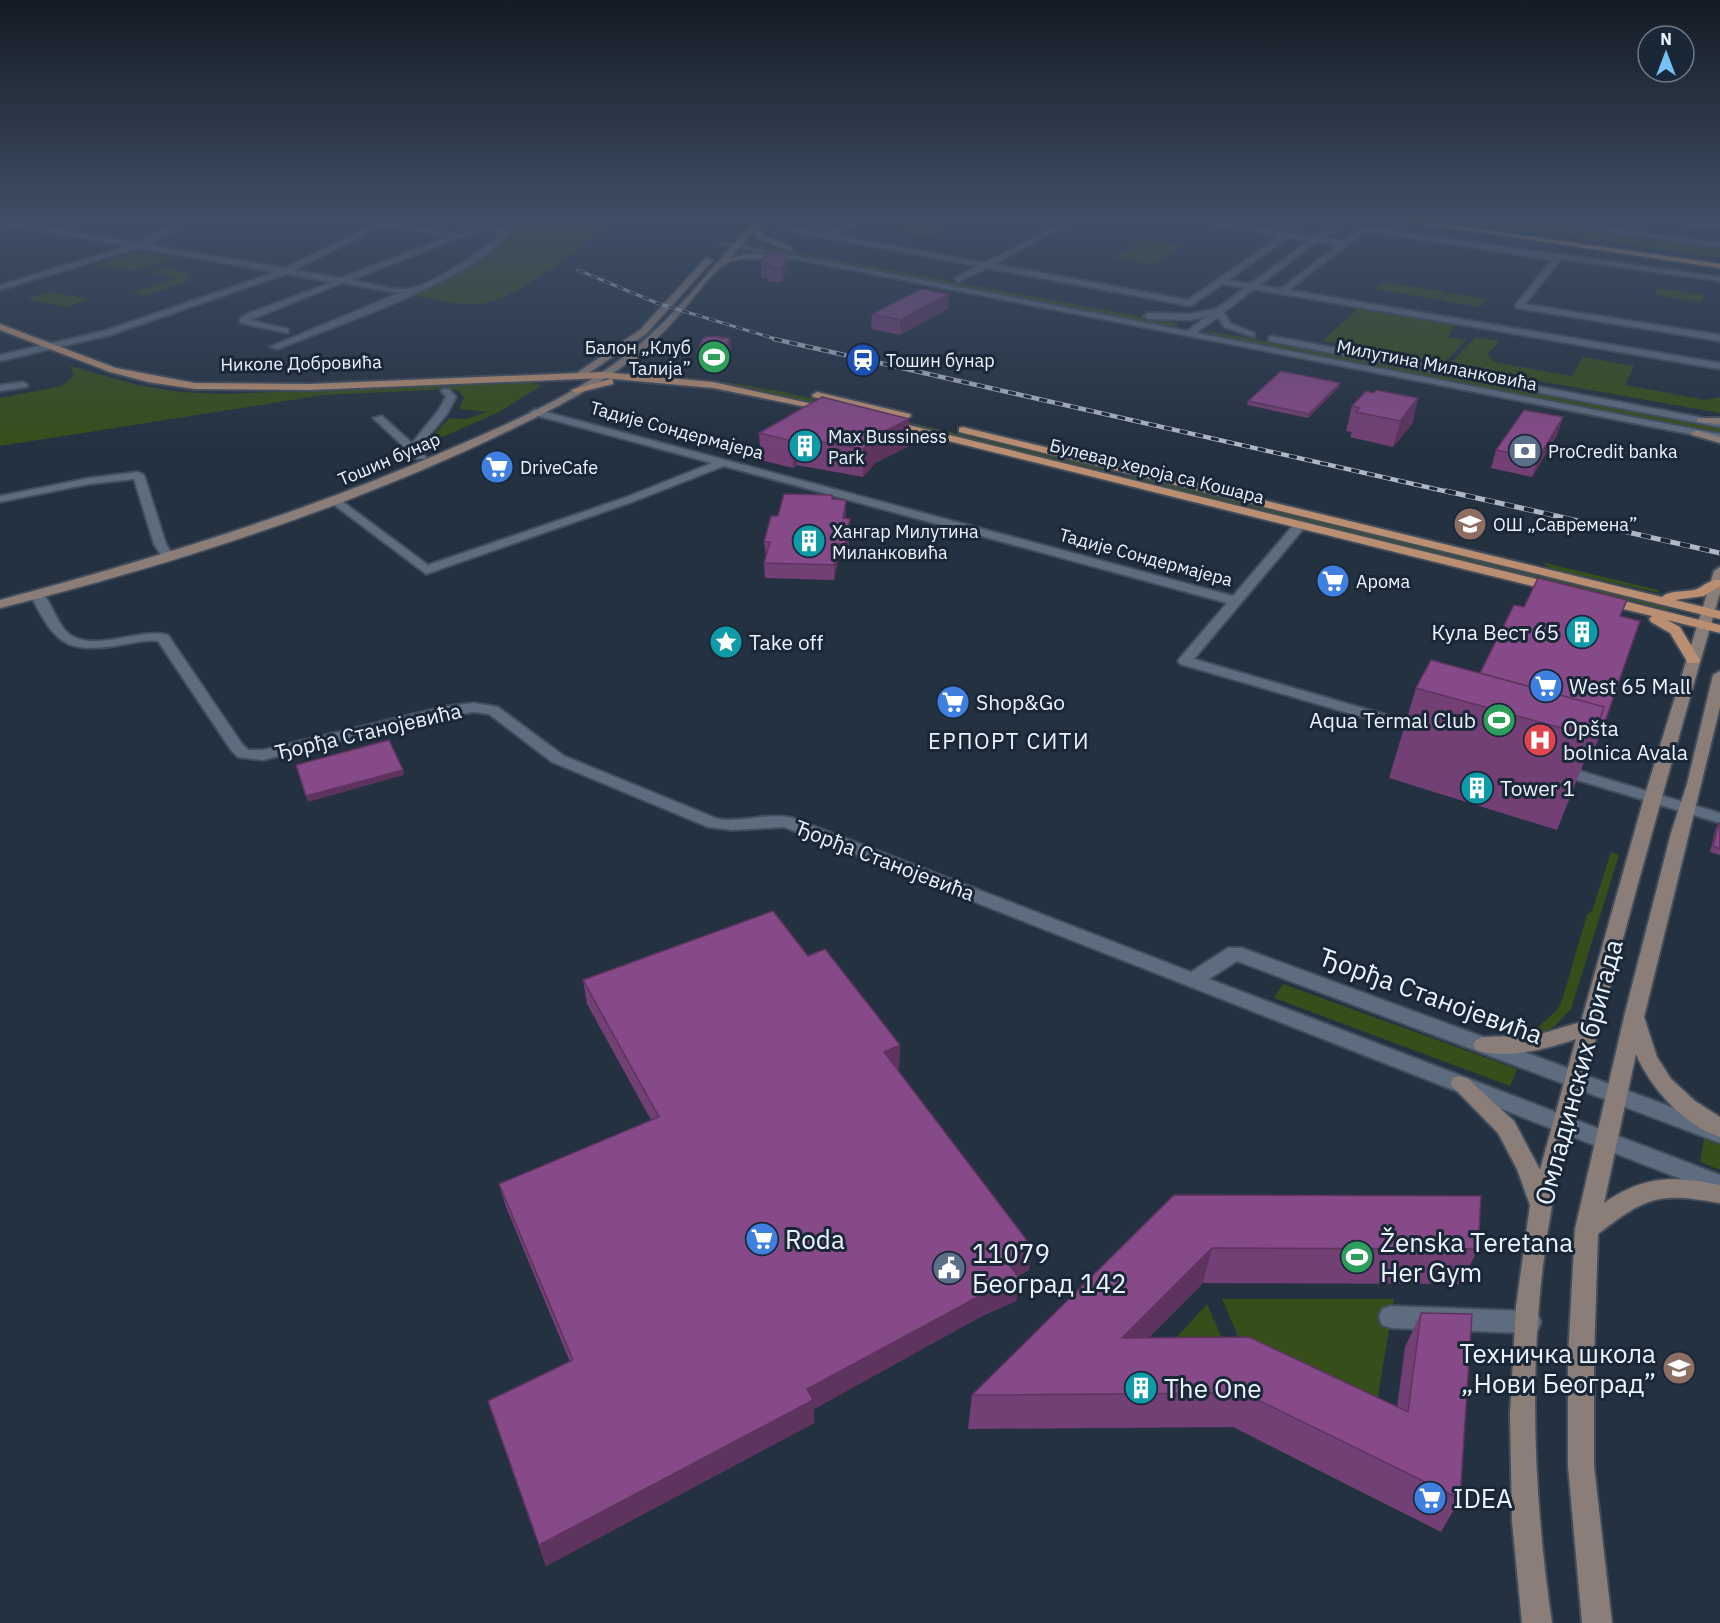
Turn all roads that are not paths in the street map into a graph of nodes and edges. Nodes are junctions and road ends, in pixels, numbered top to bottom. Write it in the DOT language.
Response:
graph roads {
  1 [pos="218,295"];
  2 [pos="307,295"];
  3 [pos="401,295"];
  4 [pos="677,295"];
  5 [pos="692,295"];
  6 [pos="994,295"];
  7 [pos="1036,295"];
  8 [pos="1146,295"];
  9 [pos="1202,295"];
  10 [pos="1242,295"];
  11 [pos="1305,295"];
  12 [pos="1528,295"];
  13 [pos="1219,312"];
  14 [pos="1149,316"];
  15 [pos="0,318"];
  16 [pos="1201,325"];
  17 [pos="0,327"];
  18 [pos="285,331"];
  19 [pos="1189,334"];
  20 [pos="1251,334"];
  21 [pos="1720,338"];
  22 [pos="68,344"];
  23 [pos="54,347"];
  24 [pos="275,347"];
  25 [pos="631,356"];
  26 [pos="0,358"];
  27 [pos="1720,366"];
  28 [pos="586,372"];
  29 [pos="608,372"];
  30 [pos="653,375"];
  31 [pos="536,376"];
  32 [pos="22,385"];
  33 [pos="560,387"];
  34 [pos="0,388"];
  35 [pos="576,390"];
  36 [pos="446,391"];
  37 [pos="535,412"];
  38 [pos="378,418"];
  39 [pos="1720,423"];
  40 [pos="1696,433"];
  41 [pos="1720,439"];
  42 [pos="417,453"];
  43 [pos="723,463"];
  44 [pos="1117,467"];
  45 [pos="1133,472"];
  46 [pos="1106,477"];
  47 [pos="1122,481"];
  48 [pos="0,499"];
  49 [pos="335,501"];
  50 [pos="1300,525"];
  51 [pos="165,553"];
  52 [pos="1718,577"];
  53 [pos="1627,592"];
  54 [pos="37,594"];
  55 [pos="0,595"];
  56 [pos="1236,601"];
  57 [pos="1613,602"];
  58 [pos="0,604"];
  59 [pos="1710,617"];
  60 [pos="1720,629"];
  61 [pos="1693,660"];
  62 [pos="1720,675"];
  63 [pos="1440,735"];
  64 [pos="1542,765"];
  65 [pos="1652,798"];
  66 [pos="1687,808"];
  67 [pos="1720,818"];
  68 [pos="1193,980"];
  69 [pos="1635,1013"];
  70 [pos="1588,1027"];
  71 [pos="1483,1046"];
  72 [pos="1574,1079"];
  73 [pos="1460,1084"];
  74 [pos="1617,1095"];
  75 [pos="1563,1124"];
  76 [pos="1720,1128"];
  77 [pos="1720,1134"];
  78 [pos="1607,1141"];
  79 [pos="1720,1185"];
  80 [pos="1720,1194"];
  81 [pos="1541,1205"];
  82 [pos="1587,1229"];
  83 [pos="1391,1317"];
  84 [pos="1528,1322"];
  85 [pos="1537,1623"];
  86 [pos="1597,1623"];
  1 -- 22 [label="street"];
  2 -- 18 [label="street"];
  3 -- 24 [label="street"];
  4 -- 28 [label="main road, Тошин бунар"];
  5 -- 25 [label="main road, Тошин бунар"];
  6 -- 19 [label="street, Милутина Миланковића"];
  7 -- 14 [label="street, Милутина Миланковића"];
  8 -- 9 [label="street"];
  10 -- 13 [label="street"];
  11 -- 27 [label="street"];
  12 -- 21 [label="street"];
  13 -- 14 [label="street"];
  13 -- 16 [label="street"];
  13 -- 20 [label="street"];
  14 -- 16 [label="street, Милутина Миланковића"];
  15 -- 22 [label="main road, Николе Добровића"];
  16 -- 19 [label="street"];
  16 -- 20 [label="street, Милутина Миланковића"];
  17 -- 23 [label="main road, Николе Добровића"];
  19 -- 40 [label="street, Милутина Миланковића"];
  20 -- 39 [label="street, Милутина Миланковића"];
  22 -- 23 [label="street"];
  22 -- 28 [label="main road, Николе Добровића"];
  23 -- 26 [label="street"];
  23 -- 31 [label="main road, Николе Добровића"];
  25 -- 29 [label="main road, Тошин бунар"];
  25 -- 30 [label="main road"];
  28 -- 29 [label="main road, Булевар хероја са Кошара"];
  28 -- 31 [label="main road, Николе Добровића"];
  28 -- 33 [label="main road, Тошин бунар"];
  29 -- 30 [label="main road, Булевар хероја са Кошара"];
  29 -- 35 [label="main road, Тошин бунар"];
  30 -- 35 [label="main road"];
  30 -- 44 [label="main road, Булевар хероја са Кошара"];
  30 -- 46 [label="main road, Булевар хероја са Кошара"];
  31 -- 33 [label="main road"];
  32 -- 34 [label="street"];
  33 -- 42 [label="main road, Тошин бунар"];
  35 -- 37 [label="main road, Тошин бунар"];
  36 -- 42 [label="street"];
  37 -- 43 [label="street, Тадије Сондермајера"];
  37 -- 49 [label="main road, Тошин бунар"];
  38 -- 42 [label="street"];
  40 -- 41 [label="main road"];
  42 -- 51 [label="main road, Тошин бунар"];
  43 -- 49 [label="street"];
  43 -- 56 [label="street, Тадије Сондермајера"];
  44 -- 45 [label="main road, Булевар хероја са Кошара"];
  44 -- 46 [label="main road"];
  45 -- 47 [label="main road"];
  45 -- 53 [label="main road, Булевар хероја са Кошара"];
  46 -- 47 [label="main road, Булевар хероја са Кошара"];
  47 -- 50 [label="main road, Булевар хероја са Кошара"];
  48 -- 51 [label="street"];
  49 -- 51 [label="main road, Тошин бунар"];
  50 -- 56 [label="street"];
  50 -- 57 [label="main road, Булевар хероја са Кошара"];
  51 -- 54 [label="main road, Тошин бунар"];
  51 -- 55 [label="main road, Тошин бунар"];
  52 -- 53 [label="main road"];
  52 -- 59 [label="main road, Омладинских бригада"];
  53 -- 59 [label="main road, Булевар хероја са Кошара"];
  54 -- 58 [label="main road, Тошин бунар"];
  54 -- 68 [label="street, Ђорђа Станојевића"];
  56 -- 63 [label="street, Тадије Сондермајера"];
  57 -- 59 [label="main road, Булевар хероја са Кошара"];
  57 -- 61 [label="main road"];
  59 -- 60 [label="main road, Булевар хероја са Кошара"];
  59 -- 61 [label="main road, Омладинских бригада"];
  61 -- 65 [label="main road, Омладинских бригада"];
  62 -- 66 [label="main road, Омладинских бригада"];
  64 -- 65 [label="street"];
  65 -- 66 [label="street"];
  65 -- 70 [label="main road, Омладинских бригада"];
  66 -- 67 [label="street"];
  66 -- 69 [label="main road, Омладинских бригада"];
  68 -- 71 [label="street, Ђорђа Станојевића"];
  68 -- 73 [label="street, Ђорђа Станојевића"];
  69 -- 74 [label="main road, Омладинских бригада"];
  69 -- 76 [label="main road"];
  70 -- 71 [label="main road"];
  70 -- 72 [label="main road, Омладинских бригада"];
  71 -- 72 [label="street, Ђорђа Станојевића"];
  72 -- 74 [label="street, Ђорђа Станојевића"];
  72 -- 75 [label="main road, Омладинских бригада"];
  73 -- 75 [label="street, Ђорђа Станојевића"];
  73 -- 81 [label="main road"];
  74 -- 77 [label="street, Ђорђа Станојевића"];
  74 -- 78 [label="main road, Омладинских бригада"];
  75 -- 78 [label="street, Ђорђа Станојевића"];
  75 -- 81 [label="main road, Омладинских бригада"];
  78 -- 79 [label="street, Ђорђа Станојевића"];
  78 -- 82 [label="main road, Омладинских бригада"];
  80 -- 82 [label="main road"];
  81 -- 84 [label="main road, Омладинских бригада"];
  82 -- 86 [label="main road, Омладинских бригада"];
  83 -- 84 [label="street"];
  84 -- 85 [label="main road, Омладинских бригада"];
}
